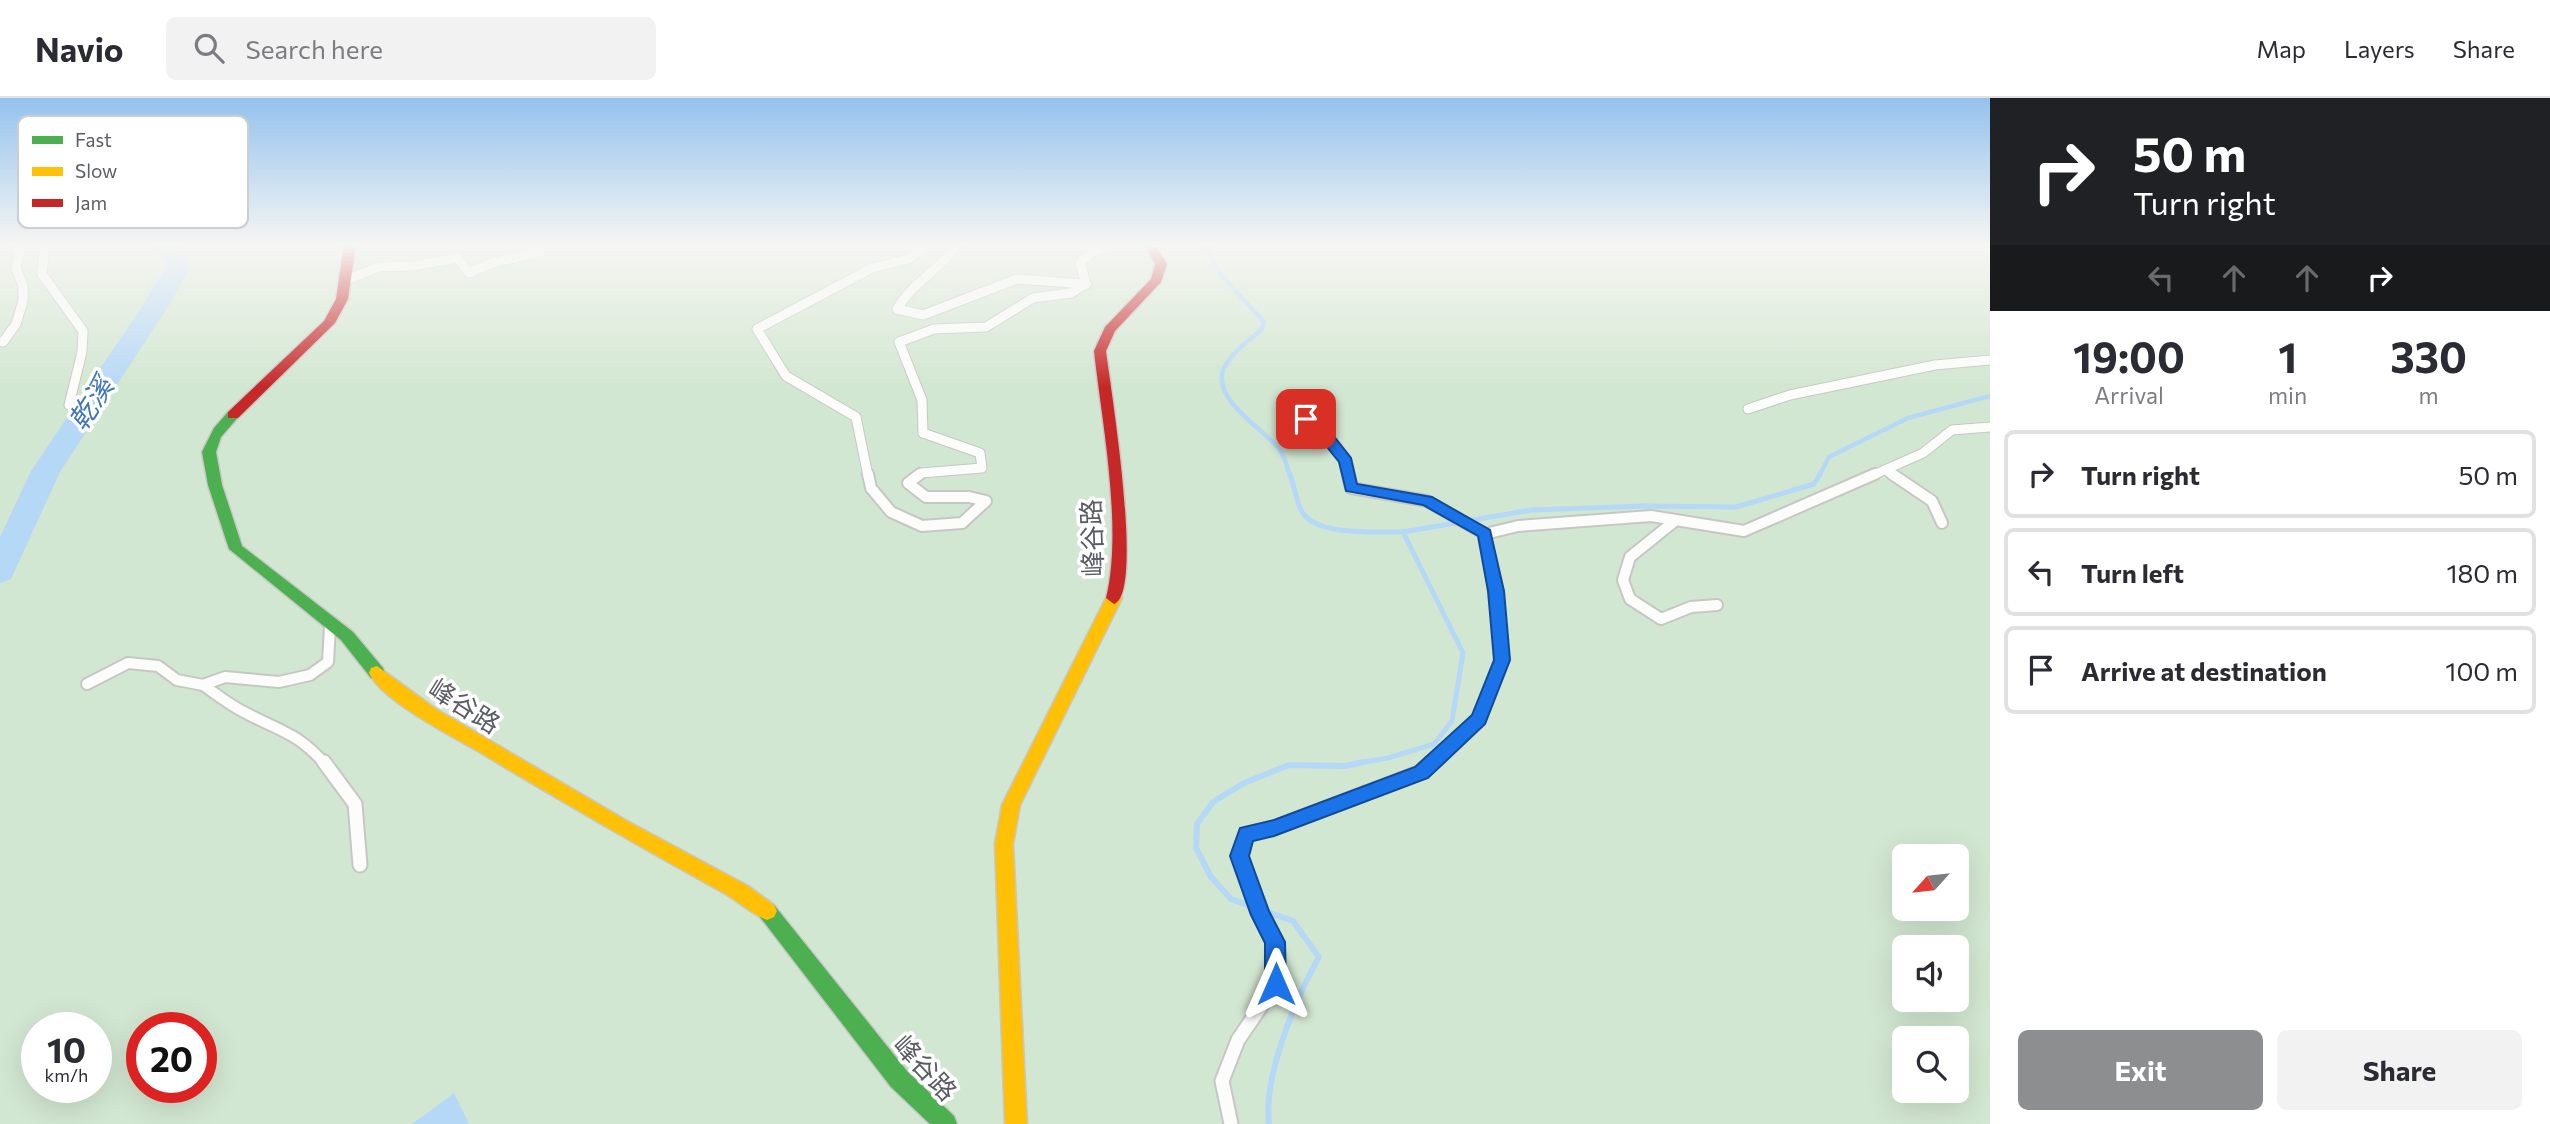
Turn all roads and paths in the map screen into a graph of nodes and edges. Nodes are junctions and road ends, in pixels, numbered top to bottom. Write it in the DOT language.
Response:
graph roads {
  1 [pos="23,292"];
  2 [pos="55,292"];
  3 [pos="343,292"];
  4 [pos="827,292"];
  5 [pos="905,292"];
  6 [pos="983,292"];
  7 [pos="1073,292"];
  8 [pos="1146,292"];
  9 [pos="3,342"];
  10 [pos="1990,360"];
  11 [pos="69,405"];
  12 [pos="1287,405"];
  13 [pos="1748,409"];
  14 [pos="1990,427"];
  15 [pos="1886,470"];
  16 [pos="1676,520"];
  17 [pos="1942,523"];
  18 [pos="1480,531"];
  19 [pos="1717,605"];
  20 [pos="330,623"];
  21 [pos="88,684"];
  22 [pos="202,685"];
  23 [pos="360,865"];
  24 [pos="946,1124"];
  25 [pos="1016,1124"];
  26 [pos="1231,1124"];
  1 -- 9 [label="lane"];
  2 -- 11 [label="lane"];
  3 -- 20 [label="street, 峰谷路"];
  4 -- 7 [label="lane"];
  5 -- 6 [label="lane"];
  8 -- 25 [label="street, 峰谷路"];
  10 -- 13 [label="lane"];
  12 -- 18 [label="lane"];
  14 -- 15 [label="lane"];
  15 -- 16 [label="lane"];
  15 -- 17 [label="lane"];
  16 -- 18 [label="lane"];
  16 -- 19 [label="lane"];
  18 -- 26 [label="lane"];
  20 -- 22 [label="lane"];
  20 -- 24 [label="street, 峰谷路"];
  21 -- 22 [label="lane"];
  22 -- 23 [label="lane"];
}
